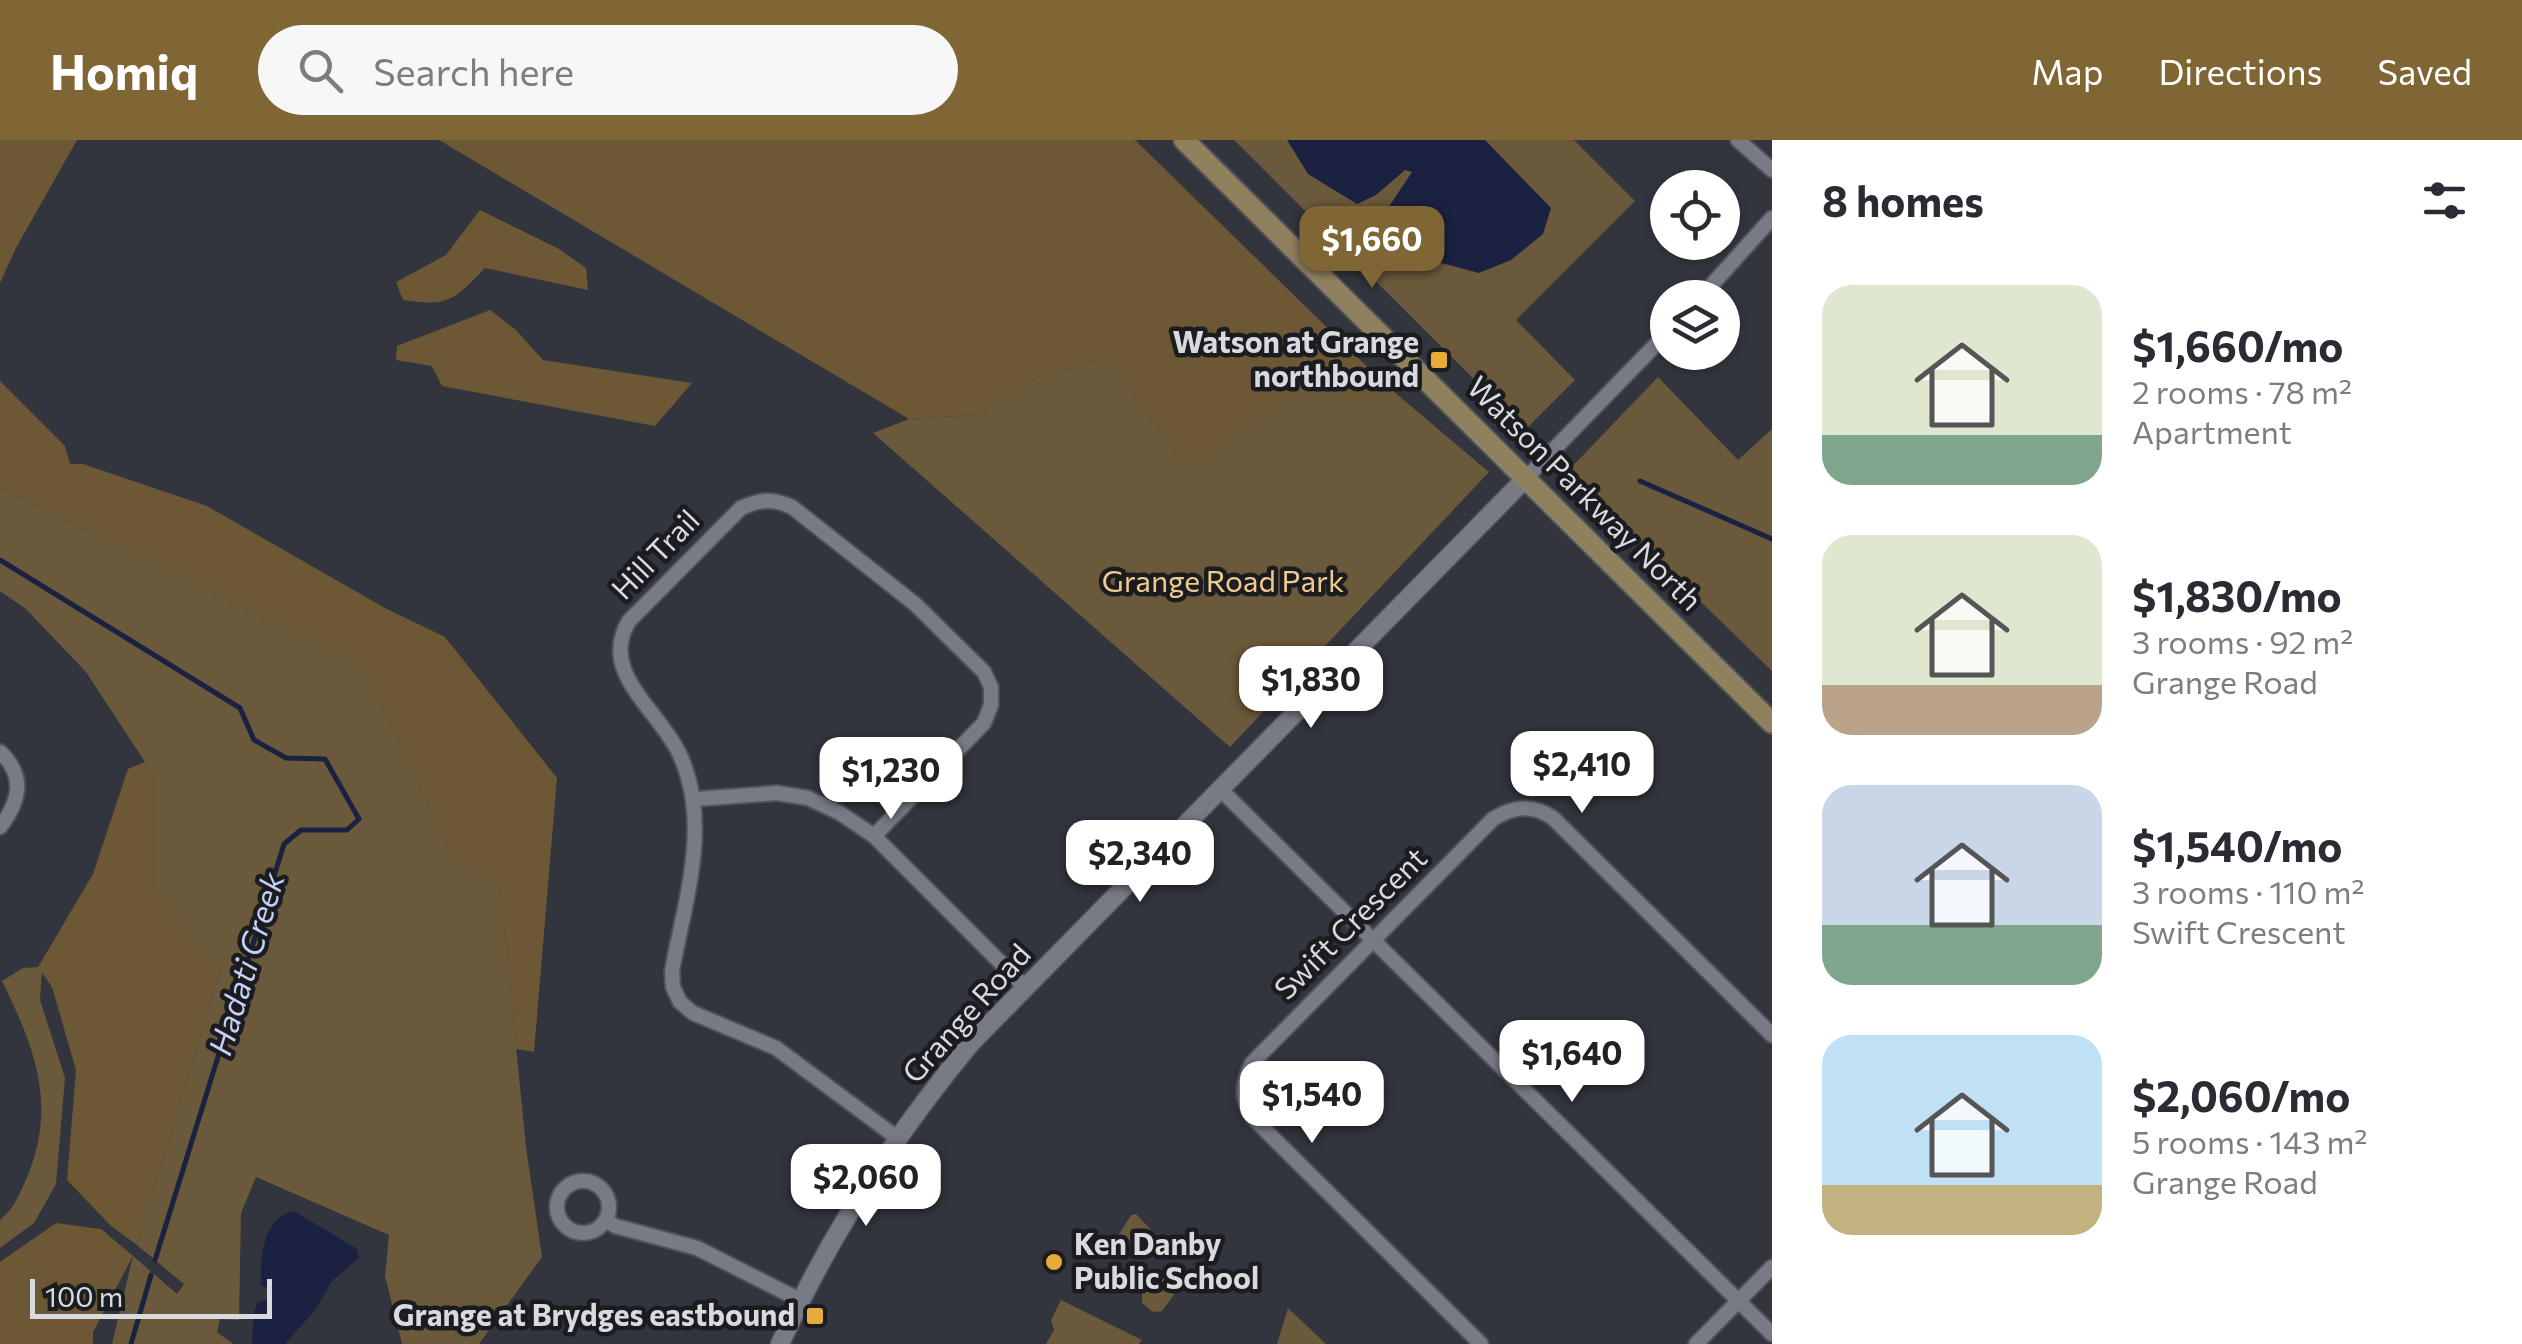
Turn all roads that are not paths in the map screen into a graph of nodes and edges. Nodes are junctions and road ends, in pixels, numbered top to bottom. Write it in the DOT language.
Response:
graph roads {
  1 [pos="1184,140"];
  2 [pos="1738,140"];
  3 [pos="1772,170"];
  4 [pos="1772,218"];
  5 [pos="1716,280"];
  6 [pos="1650,351"];
  7 [pos="1526,478"];
  8 [pos="1772,723"];
  9 [pos="0,752"];
  10 [pos="1221,790"];
  11 [pos="696,798"];
  12 [pos="0,827"];
  13 [pos="874,836"];
  14 [pos="1374,940"];
  15 [pos="1025,987"];
  16 [pos="1772,1035"];
  17 [pos="896,1137"];
  18 [pos="606,1220"];
  19 [pos="1772,1267"];
  20 [pos="800,1300"];
  21 [pos="1738,1301"];
  22 [pos="1772,1334"];
  23 [pos="780,1344"];
  24 [pos="1481,1344"];
  25 [pos="1696,1344"];
  1 -- 7 [label="main road, Watson Parkway North"];
  2 -- 3 [label="street"];
  4 -- 5 [label="street"];
  6 -- 7 [label="street, Grange Road"];
  7 -- 8 [label="main road, Watson Parkway North"];
  7 -- 10 [label="street, Grange Road"];
  9 -- 12 [label="street"];
  10 -- 14 [label="street"];
  10 -- 15 [label="street, Grange Road"];
  11 -- 13 [label="street"];
  11 -- 13 [label="street, Hill Trail"];
  11 -- 17 [label="street, Hill Trail"];
  13 -- 15 [label="street"];
  14 -- 16 [label="street, Swift Crescent"];
  14 -- 21 [label="street"];
  14 -- 24 [label="street, Swift Crescent"];
  15 -- 17 [label="street, Grange Road"];
  17 -- 20 [label="street, Grange Road"];
  18 -- 20 [label="street"];
  19 -- 21 [label="street"];
  20 -- 23 [label="street, Grange Road"];
  21 -- 22 [label="street"];
  21 -- 25 [label="street"];
}
